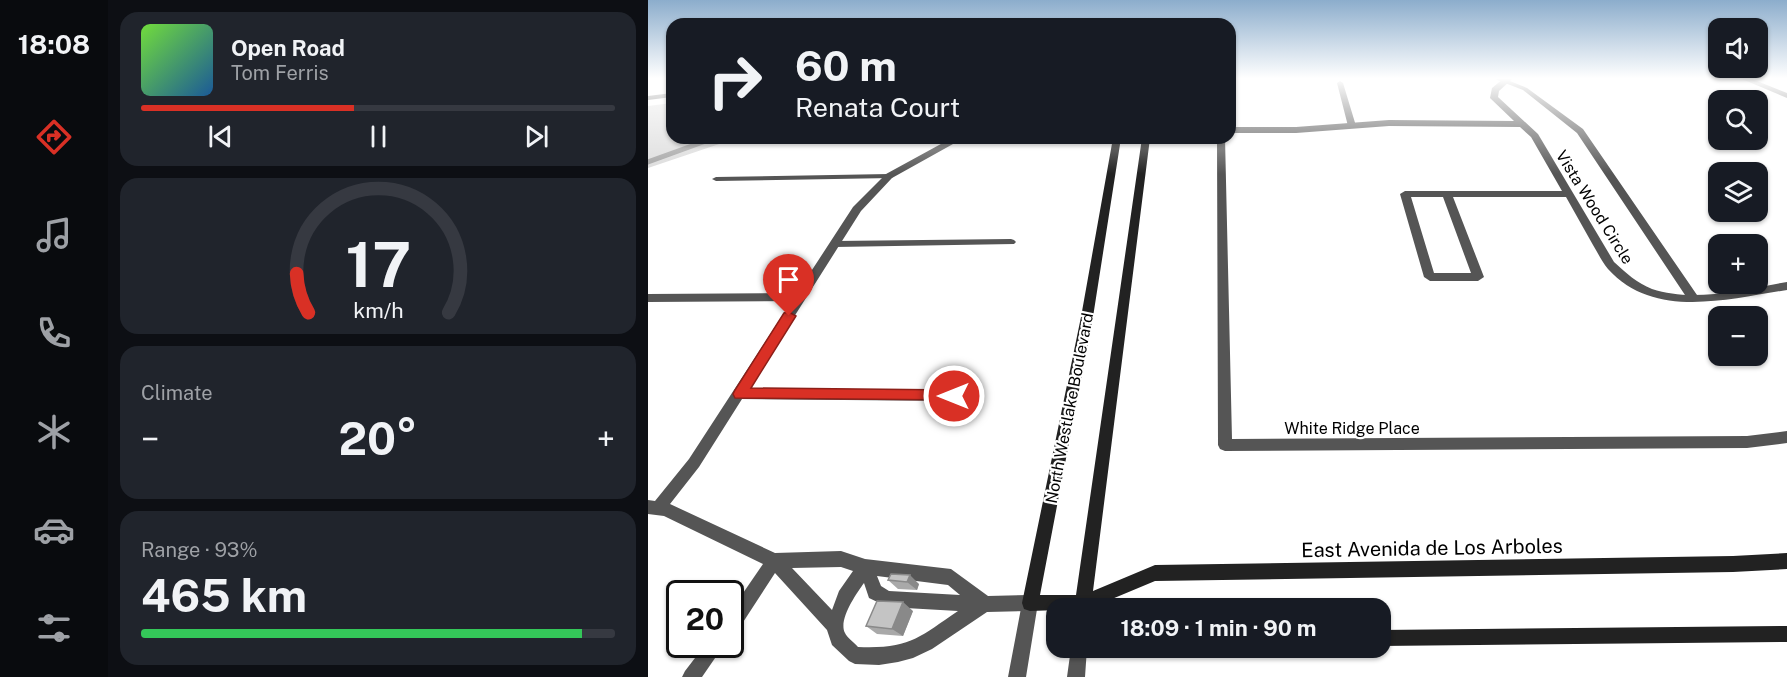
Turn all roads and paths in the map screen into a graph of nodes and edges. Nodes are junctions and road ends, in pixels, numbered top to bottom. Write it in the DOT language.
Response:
graph roads {
  1 [pos="1348,111"];
  2 [pos="1507,111"];
  3 [pos="1553,111"];
  4 [pos="1521,124"];
  5 [pos="1352,126"];
  6 [pos="1236,130"];
  7 [pos="946,144"];
  8 [pos="1116,144"];
  9 [pos="1145,144"];
  10 [pos="1221,144"];
  11 [pos="890,176"];
  12 [pos="716,180"];
  13 [pos="1447,194"];
  14 [pos="1568,194"];
  15 [pos="1011,243"];
  16 [pos="835,244"];
  17 [pos="1787,286"];
  18 [pos="801,297"];
  19 [pos="648,298"];
  20 [pos="1693,298"];
  21 [pos="740,394"];
  22 [pos="954,396"];
  23 [pos="1787,437"];
  24 [pos="653,507"];
  25 [pos="774,561"];
  26 [pos="1787,561"];
  27 [pos="866,567"];
  28 [pos="1087,598"];
  29 [pos="1104,598"];
  30 [pos="1030,603"];
  31 [pos="985,604"];
  32 [pos="1046,604"];
  33 [pos="744,606"];
  34 [pos="834,625"];
  35 [pos="1787,634"];
  36 [pos="1391,638"];
  37 [pos="706,658"];
  38 [pos="1078,658"];
  39 [pos="691,677"];
  40 [pos="1017,677"];
  41 [pos="1076,677"];
  1 -- 5 [label="lane"];
  2 -- 4 [label="street, Vista Wood Circle"];
  3 -- 20 [label="lane"];
  4 -- 5 [label="street"];
  4 -- 14 [label="street, Vista Wood Circle"];
  5 -- 6 [label="street"];
  7 -- 11 [label="street"];
  8 -- 30 [label="main road, North Westlake Boulevard"];
  9 -- 28 [label="main road"];
  10 -- 23 [label="street, White Ridge Place"];
  11 -- 12 [label="lane"];
  11 -- 16 [label="street"];
  13 -- 13 [label="street"];
  13 -- 14 [label="street"];
  14 -- 20 [label="street, Vista Wood Circle"];
  15 -- 16 [label="lane"];
  16 -- 18 [label="street"];
  17 -- 20 [label="street, Vista Wood Circle"];
  18 -- 19 [label="lane"];
  18 -- 21 [label="street"];
  21 -- 22 [label="lane"];
  21 -- 24 [label="street"];
  24 -- 25 [label="street, East Avenida de Los Arboles"];
  25 -- 27 [label="street, East Avenida de Los Arboles"];
  25 -- 33 [label="street"];
  25 -- 34 [label="street, East Avenida de Los Arboles"];
  26 -- 29 [label="main road, East Avenida de Los Arboles"];
  27 -- 31 [label="street, East Avenida de Los Arboles"];
  27 -- 31 [label="street"];
  27 -- 34 [label="street"];
  30 -- 31 [label="street, East Avenida de Los Arboles"];
  30 -- 32 [label="main road, East Avenida de Los Arboles"];
  30 -- 40 [label="street, North Westlake Boulevard"];
  31 -- 34 [label="street, East Avenida de Los Arboles"];
  35 -- 36 [label="main road"];
  37 -- 39 [label="street"];
  38 -- 41 [label="street"];
}
